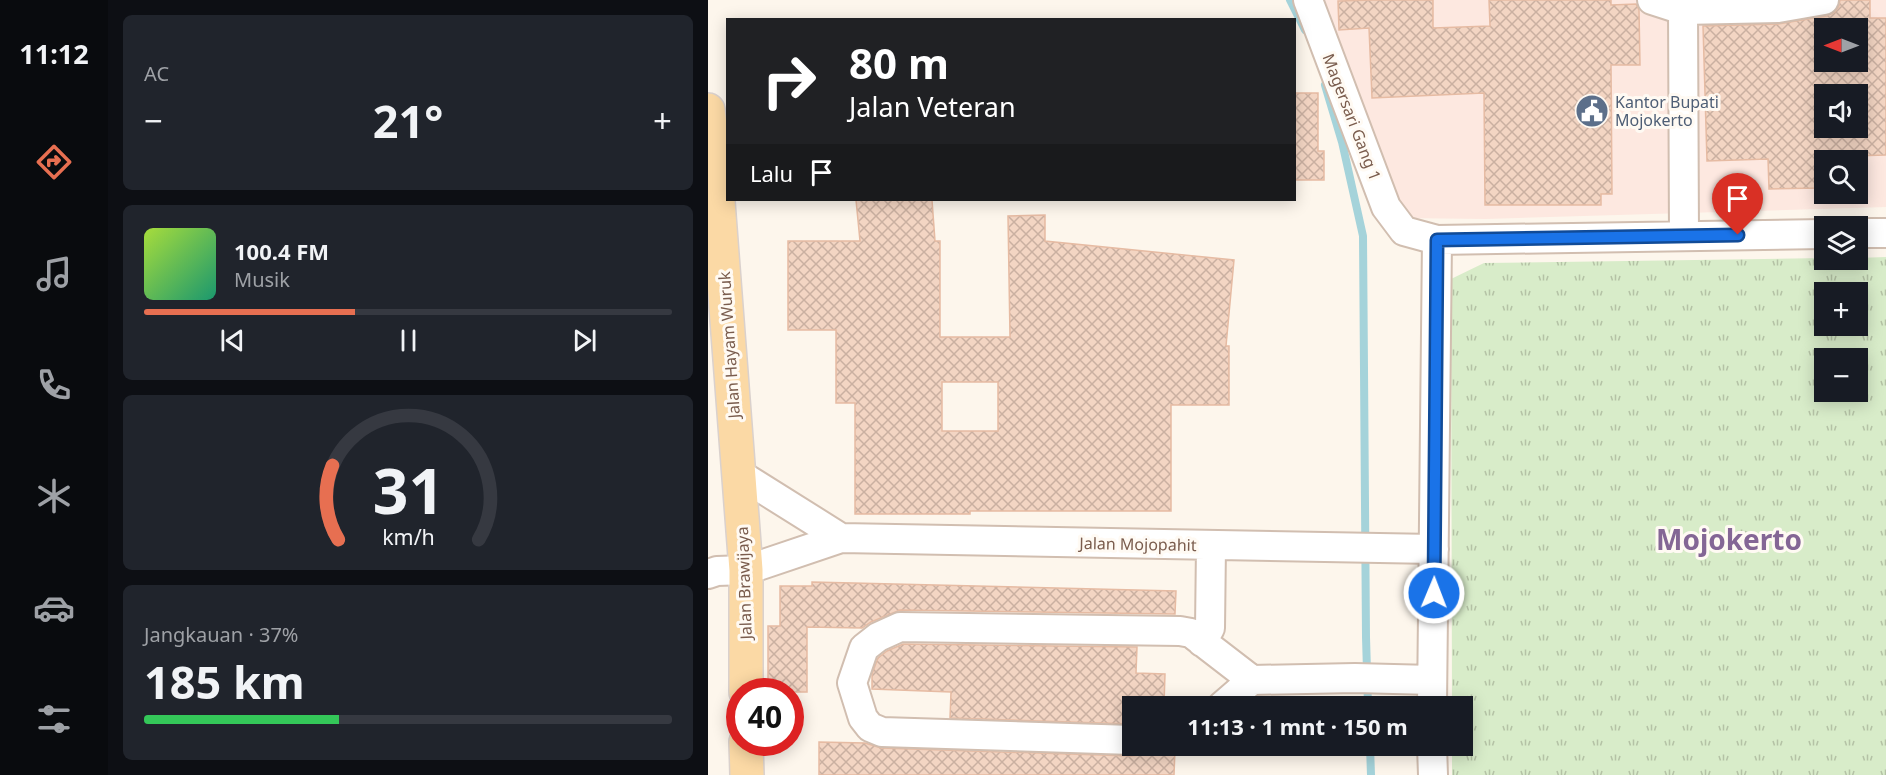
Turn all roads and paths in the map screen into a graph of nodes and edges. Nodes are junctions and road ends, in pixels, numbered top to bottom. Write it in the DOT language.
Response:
graph roads {
  1 [pos="1308,0"];
  2 [pos="1652,0"];
  3 [pos="1824,0"];
  4 [pos="1683,10"];
  5 [pos="708,110"];
  6 [pos="1868,233"];
  7 [pos="1886,233"];
  8 [pos="1814,234"];
  9 [pos="1684,236"];
  10 [pos="1437,240"];
  11 [pos="739,474"];
  12 [pos="841,538"];
  13 [pos="1210,546"];
  14 [pos="1434,549"];
  15 [pos="720,571"];
  16 [pos="1202,642"];
  17 [pos="743,678"];
  18 [pos="1252,680"];
  19 [pos="1432,693"];
  20 [pos="1234,696"];
  21 [pos="1122,740"];
  22 [pos="746,756"];
  23 [pos="1432,756"];
  24 [pos="747,775"];
  25 [pos="1433,775"];
  1 -- 10 [label="street, Magersari Gang 1"];
  2 -- 4 [label="street"];
  3 -- 4 [label="street"];
  4 -- 9 [label="street"];
  5 -- 11 [label="main road, Jalan Hayam Wuruk"];
  6 -- 7 [label="street"];
  8 -- 9 [label="street"];
  9 -- 10 [label="street"];
  10 -- 14 [label="street"];
  11 -- 12 [label="street"];
  11 -- 15 [label="main road, Jalan Brawijaya"];
  12 -- 13 [label="street, Jalan Mojopahit"];
  12 -- 15 [label="street, Jalan Mojopahit"];
  13 -- 14 [label="street, Jalan Mojopahit"];
  13 -- 16 [label="street"];
  14 -- 19 [label="street"];
  15 -- 17 [label="main road, Jalan Brawijaya"];
  16 -- 18 [label="street"];
  16 -- 21 [label="street"];
  18 -- 19 [label="street"];
  18 -- 20 [label="street"];
  22 -- 24 [label="main road"];
  23 -- 25 [label="street"];
}
